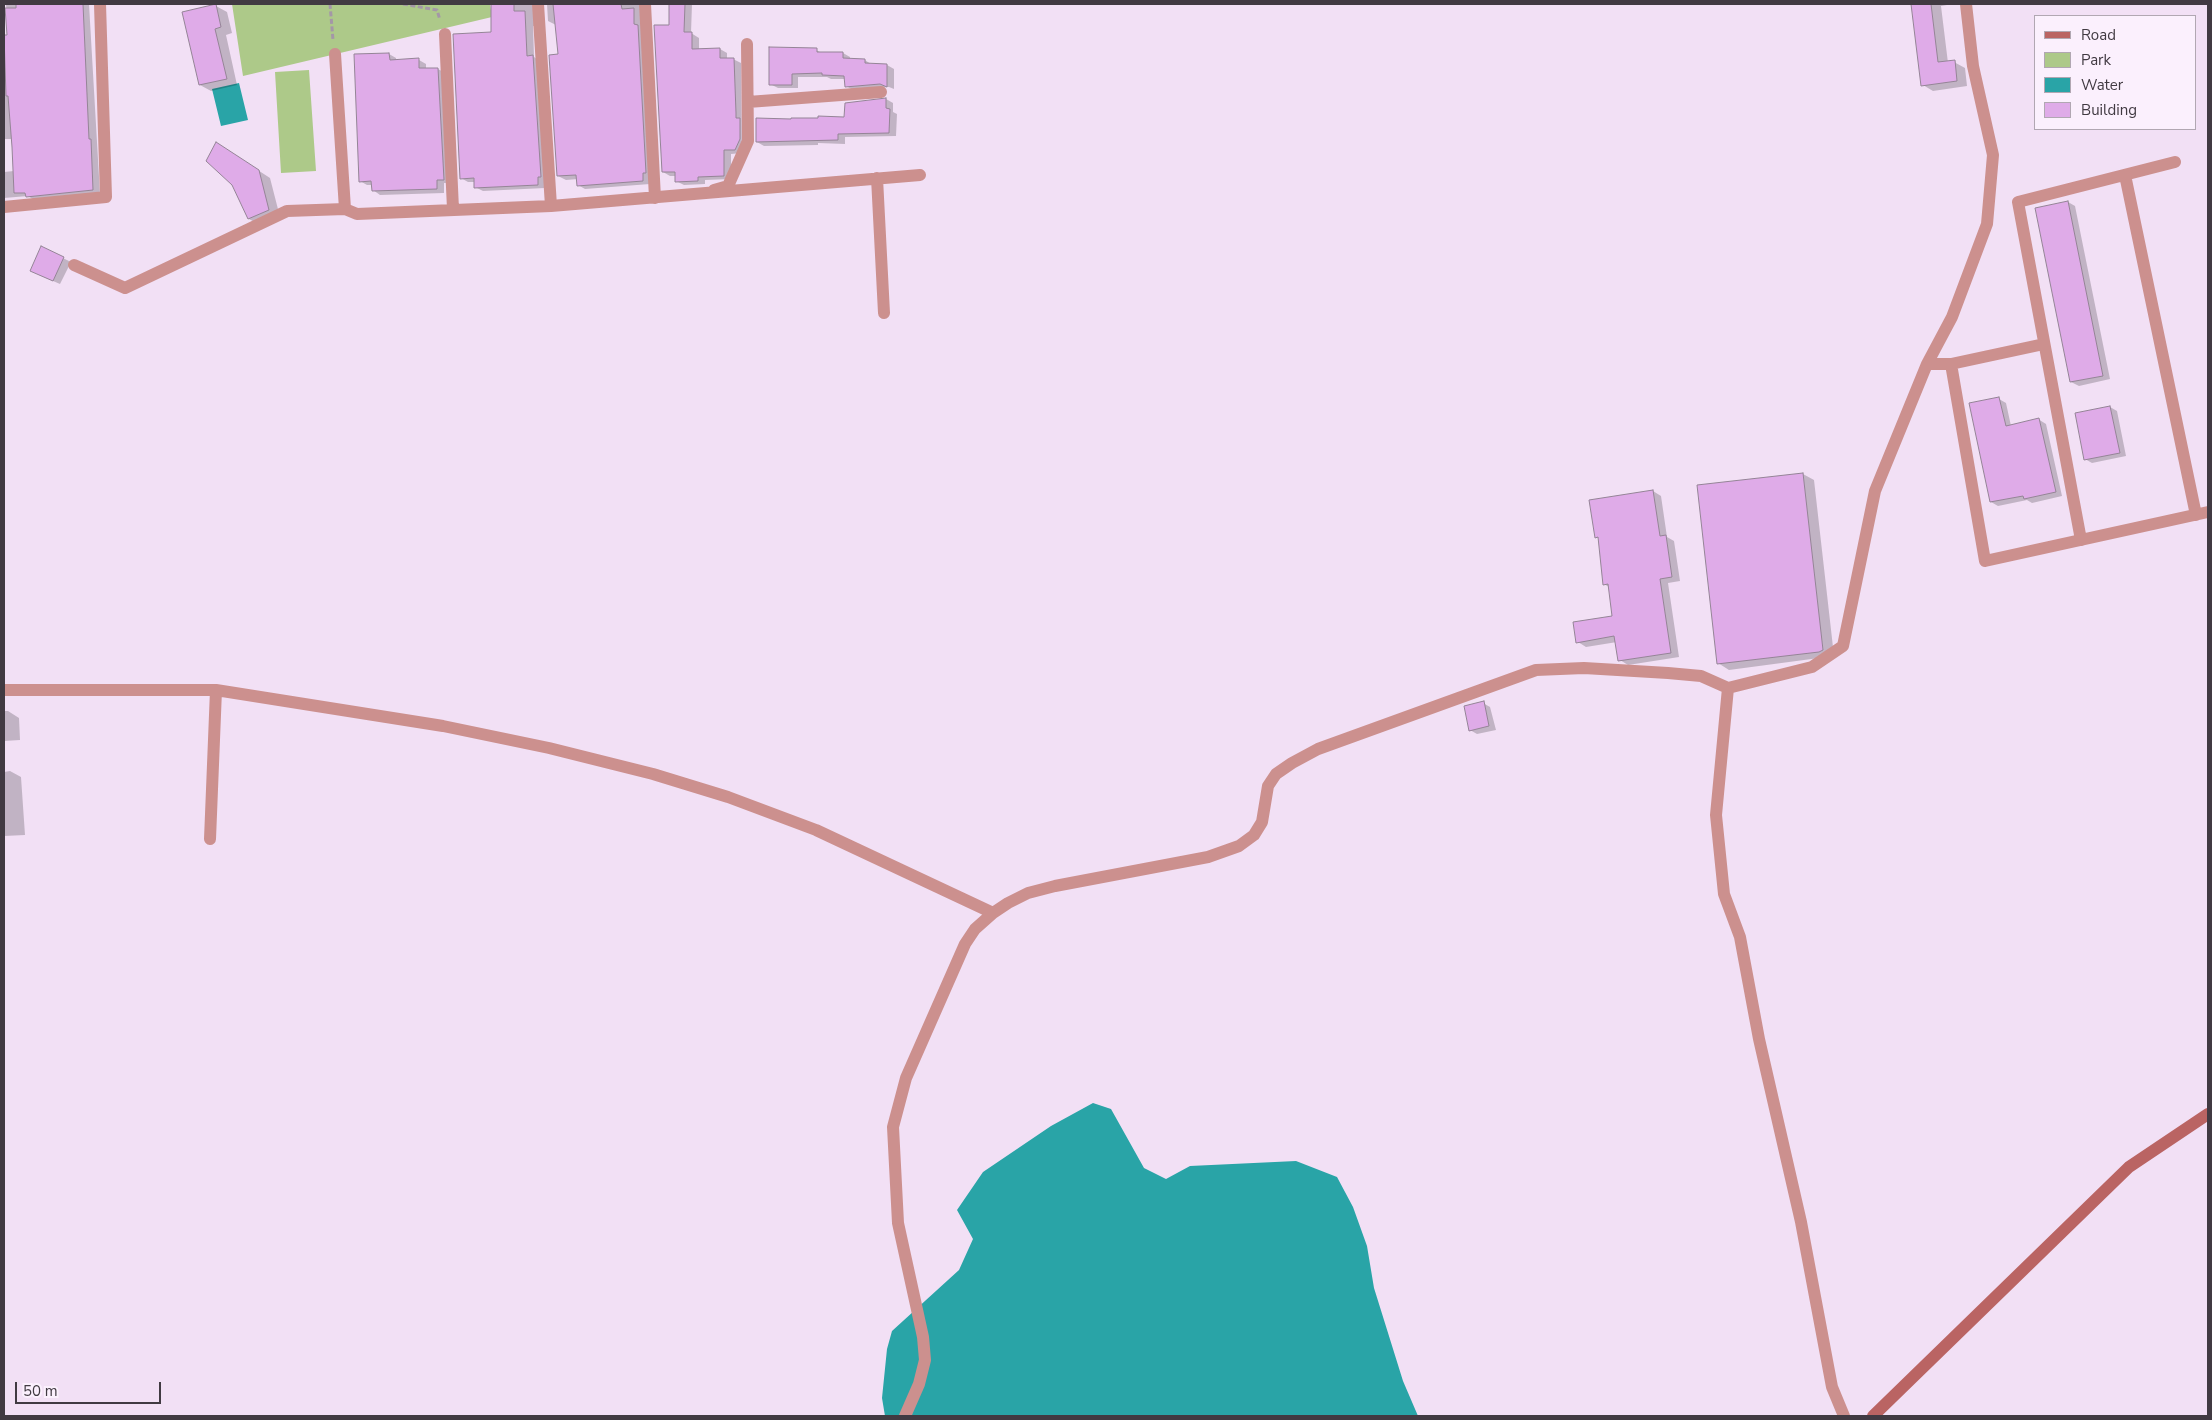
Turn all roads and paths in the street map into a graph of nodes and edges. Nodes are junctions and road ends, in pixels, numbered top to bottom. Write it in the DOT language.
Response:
graph roads {
  1 [pos="100,4"];
  2 [pos="330,4"];
  3 [pos="403,4"];
  4 [pos="538,4"];
  5 [pos="645,4"];
  6 [pos="1966,4"];
  7 [pos="445,34"];
  8 [pos="747,44"];
  9 [pos="334,54"];
  10 [pos="881,92"];
  11 [pos="748,102"];
  12 [pos="2175,162"];
  13 [pos="920,175"];
  14 [pos="2125,175"];
  15 [pos="877,178"];
  16 [pos="699,194"];
  17 [pos="655,198"];
  18 [pos="551,206"];
  19 [pos="4,207"];
  20 [pos="345,209"];
  21 [pos="453,210"];
  22 [pos="74,265"];
  23 [pos="884,313"];
  24 [pos="2044,344"];
  25 [pos="1927,364"];
  26 [pos="1951,364"];
  27 [pos="2202,514"];
  28 [pos="2081,540"];
  29 [pos="1728,688"];
  30 [pos="4,690"];
  31 [pos="216,690"];
  32 [pos="210,839"];
  33 [pos="993,913"];
  34 [pos="2208,1114"];
  35 [pos="905,1416"];
  36 [pos="1844,1416"];
  37 [pos="1873,1416"];
  1 -- 19 [label="street"];
  2 -- 9 [label="path"];
  3 -- 7 [label="path"];
  4 -- 18 [label="street"];
  5 -- 17 [label="street"];
  6 -- 25 [label="street"];
  7 -- 21 [label="street"];
  8 -- 11 [label="street"];
  9 -- 20 [label="street"];
  10 -- 11 [label="street"];
  11 -- 16 [label="street"];
  12 -- 14 [label="street"];
  13 -- 15 [label="street"];
  14 -- 24 [label="street"];
  14 -- 27 [label="street"];
  15 -- 16 [label="street"];
  15 -- 23 [label="street"];
  16 -- 17 [label="street"];
  17 -- 18 [label="street"];
  18 -- 21 [label="street"];
  20 -- 21 [label="street"];
  20 -- 22 [label="street"];
  24 -- 26 [label="street"];
  24 -- 28 [label="street"];
  25 -- 26 [label="street"];
  25 -- 29 [label="street"];
  26 -- 28 [label="street"];
  27 -- 28 [label="street"];
  29 -- 33 [label="street"];
  29 -- 36 [label="street"];
  30 -- 31 [label="street"];
  31 -- 32 [label="street"];
  31 -- 33 [label="street"];
  33 -- 35 [label="street"];
  34 -- 37 [label="street"];
}
